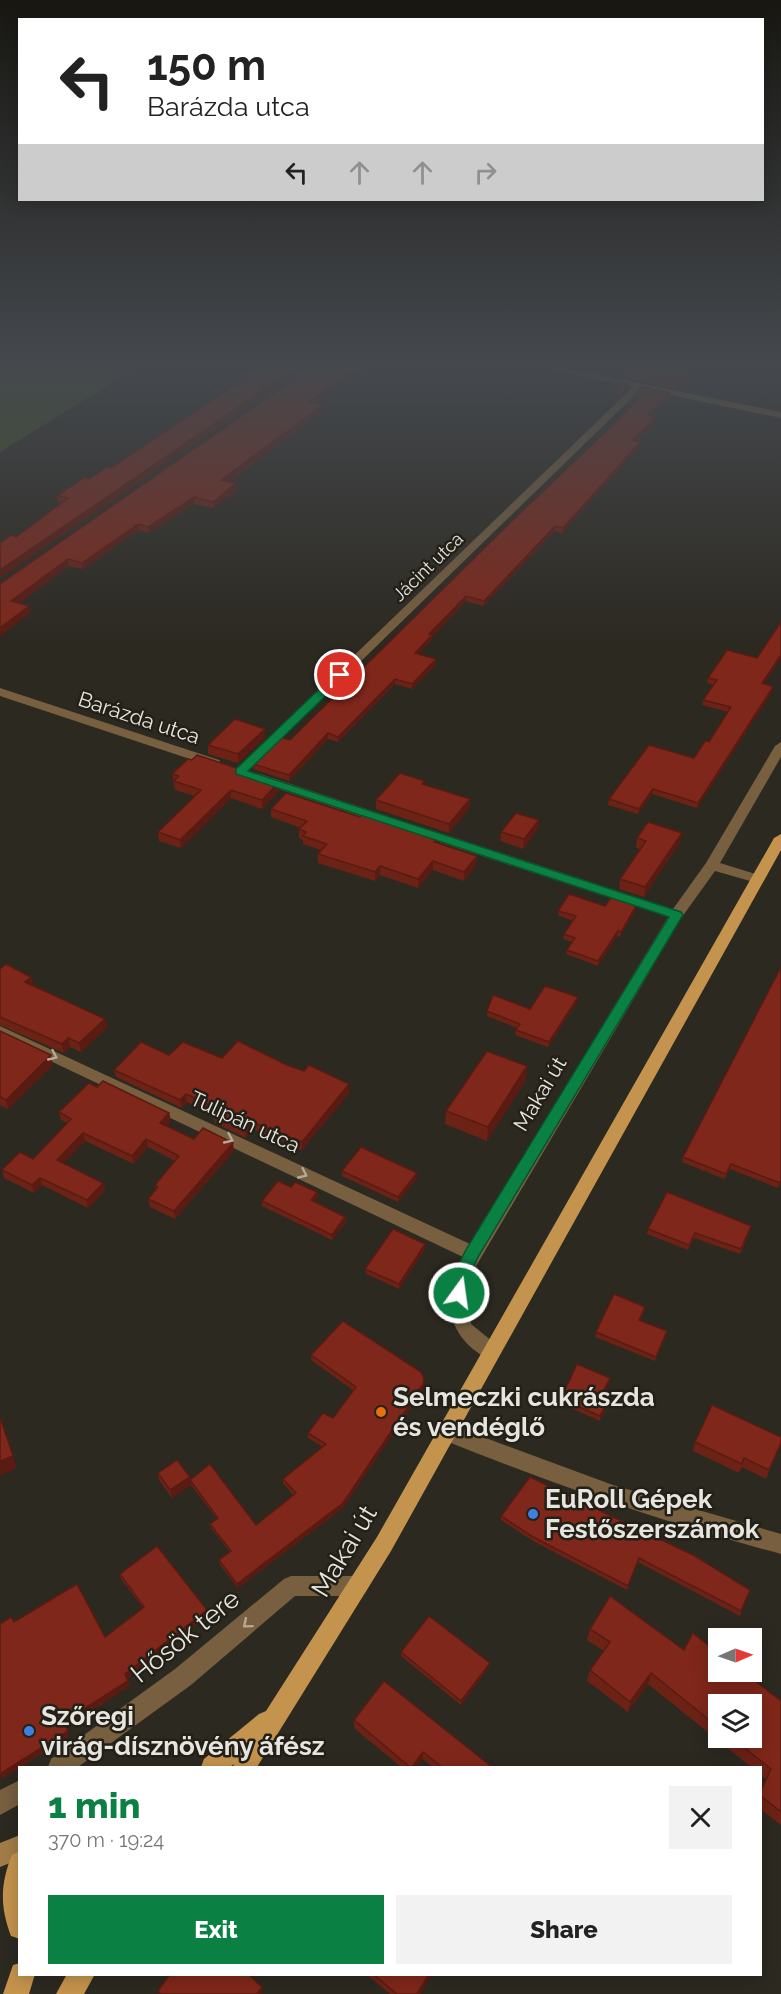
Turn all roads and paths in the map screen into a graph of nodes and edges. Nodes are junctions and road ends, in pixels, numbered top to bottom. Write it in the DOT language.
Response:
graph roads {
  1 [pos="567,456"];
  2 [pos="0,692"];
  3 [pos="781,746"];
  4 [pos="240,772"];
  5 [pos="781,838"];
  6 [pos="712,865"];
  7 [pos="758,879"];
  8 [pos="676,915"];
  9 [pos="0,1031"];
  10 [pos="472,1253"];
  11 [pos="491,1352"];
  12 [pos="448,1433"];
  13 [pos="781,1544"];
  14 [pos="358,1586"];
  15 [pos="276,1714"];
  16 [pos="60,1766"];
  17 [pos="213,1766"];
  18 [pos="245,1766"];
  19 [pos="18,1792"];
  20 [pos="0,1803"];
  21 [pos="18,1848"];
  22 [pos="0,1855"];
  23 [pos="18,1870"];
  24 [pos="11,1919"];
  25 [pos="21,1976"];
  26 [pos="81,1976"];
  27 [pos="16,1994"];
  28 [pos="69,1994"];
  1 -- 4 [label="street, Jácint utca"];
  2 -- 4 [label="street, Barázda utca"];
  3 -- 6 [label="street, Makai út"];
  4 -- 8 [label="street, Barázda utca"];
  5 -- 7 [label="main road, Makai út"];
  6 -- 7 [label="street"];
  6 -- 8 [label="street, Makai út"];
  7 -- 11 [label="main road, Makai út"];
  8 -- 10 [label="street, Makai út"];
  9 -- 10 [label="street, Tulipán utca, one-way"];
  10 -- 11 [label="street, Makai út"];
  11 -- 12 [label="main road, Makai út"];
  12 -- 13 [label="street"];
  12 -- 14 [label="main road, Makai út"];
  14 -- 15 [label="main road, Makai út"];
  14 -- 16 [label="street, Hősök tere, one-way"];
  15 -- 17 [label="main road, Makai út"];
  15 -- 18 [label="main road, Makai út"];
  19 -- 20 [label="street"];
  21 -- 22 [label="main road"];
  23 -- 24 [label="main road"];
  25 -- 27 [label="main road"];
  26 -- 28 [label="main road"];
}
